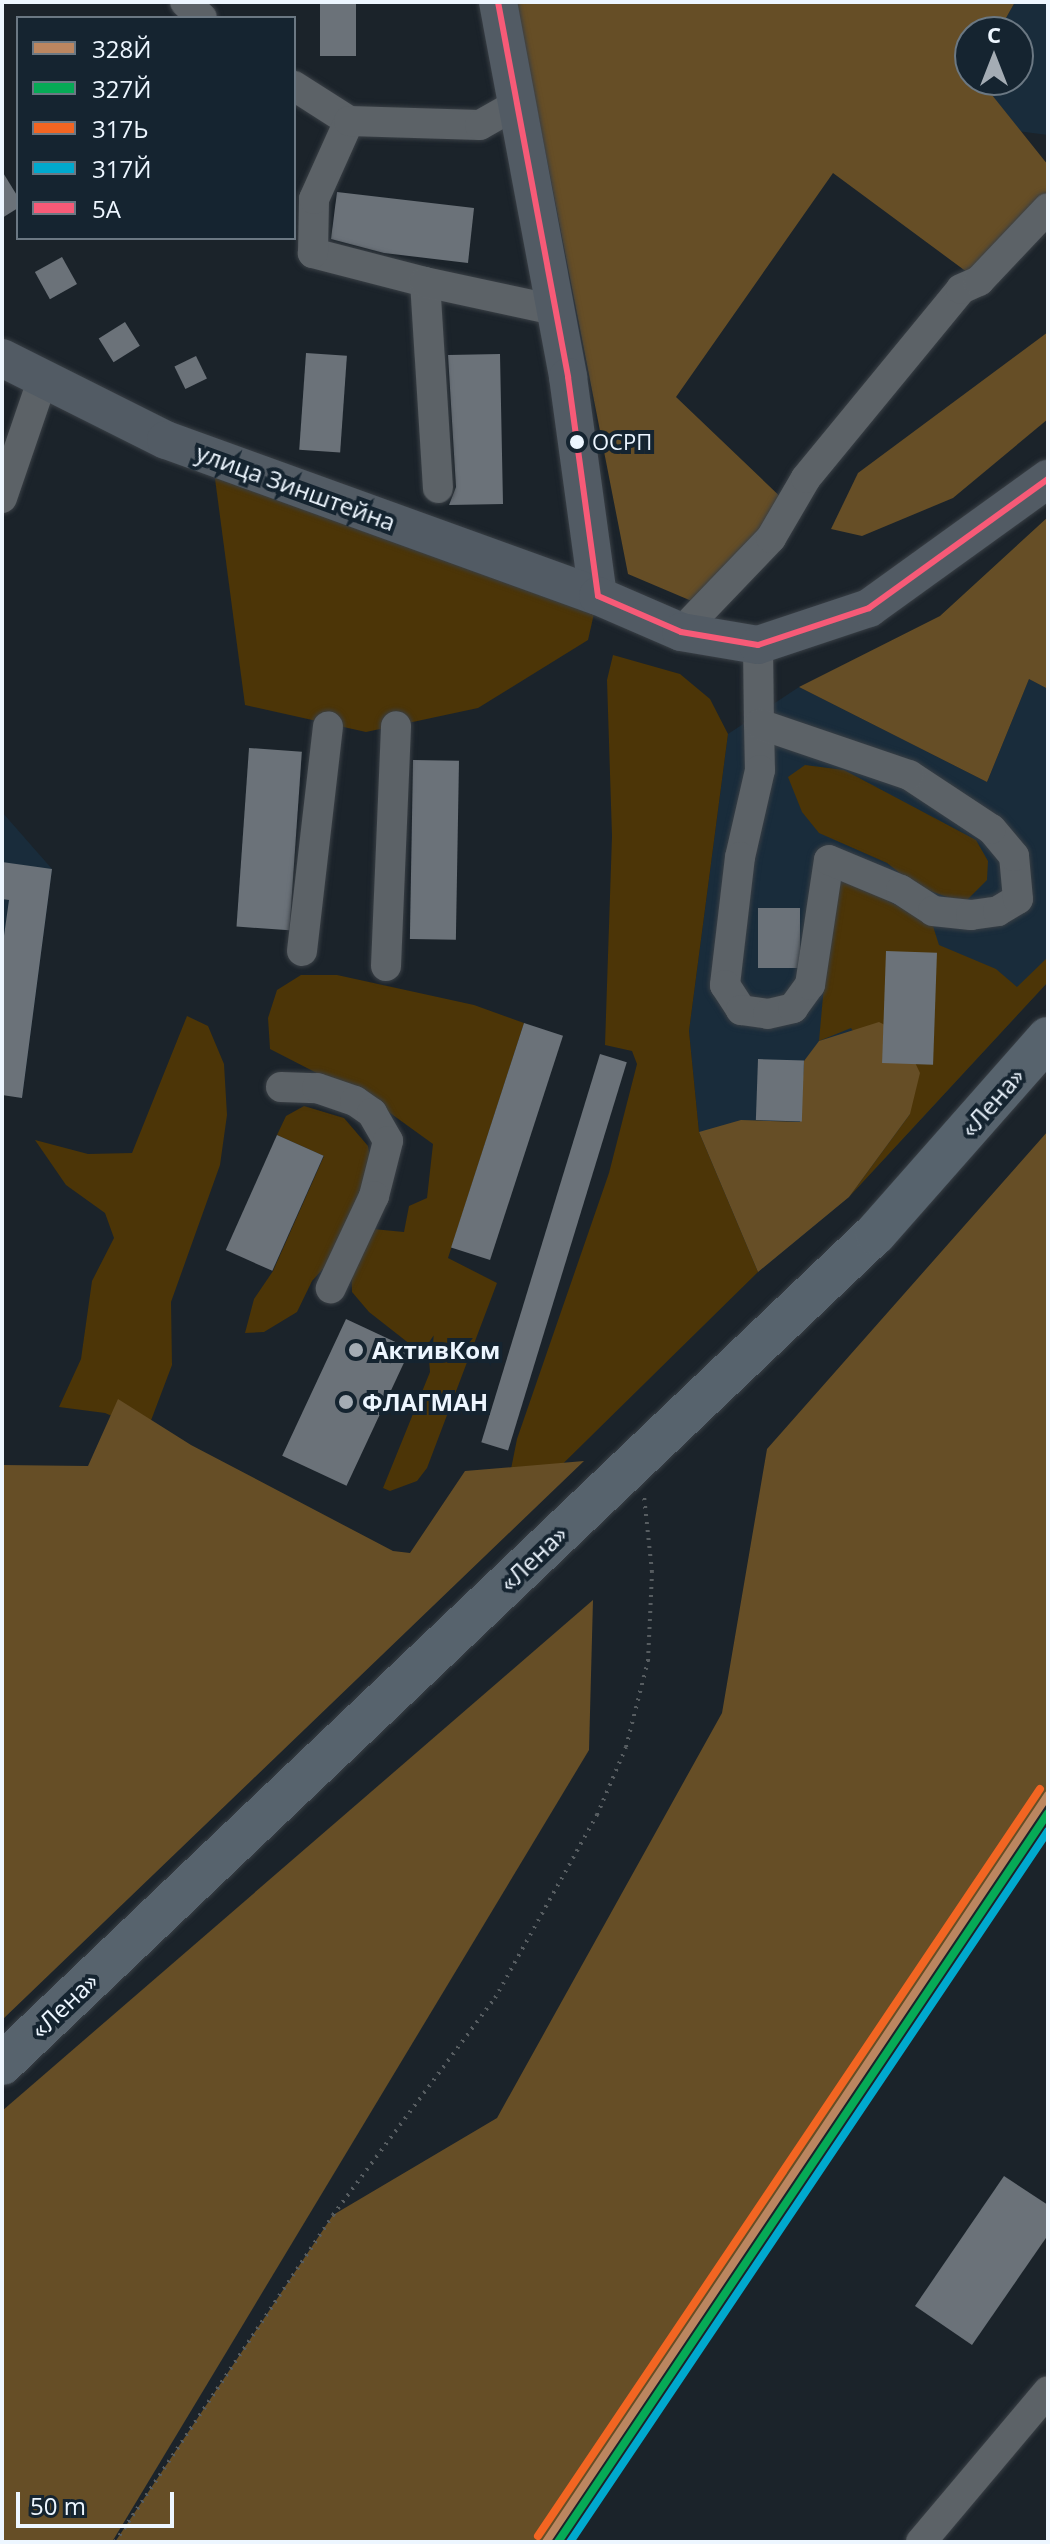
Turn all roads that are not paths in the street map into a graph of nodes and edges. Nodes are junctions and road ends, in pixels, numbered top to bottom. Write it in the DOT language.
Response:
graph roads {
  1 [pos="185,2"];
  2 [pos="498,2"];
  3 [pos="200,16"];
  4 [pos="296,87"];
  5 [pos="517,104"];
  6 [pos="349,121"];
  7 [pos="1048,208"];
  8 [pos="425,282"];
  9 [pos="555,310"];
  10 [pos="2,358"];
  11 [pos="42,381"];
  12 [pos="1048,479"];
  13 [pos="438,488"];
  14 [pos="2,498"];
  15 [pos="598,596"];
  16 [pos="681,632"];
  17 [pos="758,645"];
  18 [pos="759,724"];
  19 [pos="328,726"];
  20 [pos="396,726"];
  21 [pos="302,951"];
  22 [pos="386,966"];
  23 [pos="1048,1038"];
  24 [pos="281,1087"];
  25 [pos="331,1288"];
  26 [pos="2,2064"];
  27 [pos="1048,2391"];
  28 [pos="921,2542"];
  1 -- 3 [label="lane"];
  2 -- 5 [label="main road"];
  4 -- 6 [label="lane"];
  5 -- 6 [label="lane"];
  5 -- 9 [label="main road"];
  6 -- 8 [label="lane"];
  7 -- 16 [label="lane"];
  8 -- 9 [label="lane"];
  8 -- 13 [label="lane"];
  9 -- 15 [label="main road"];
  10 -- 11 [label="main road, улица Зинштейна"];
  11 -- 14 [label="lane"];
  11 -- 15 [label="main road, улица Зинштейна"];
  12 -- 17 [label="main road"];
  15 -- 16 [label="main road, улица Зинштейна"];
  16 -- 17 [label="main road, улица Зинштейна"];
  17 -- 18 [label="lane"];
  18 -- 18 [label="lane"];
  19 -- 21 [label="lane"];
  20 -- 22 [label="lane"];
  23 -- 26 [label="highway, «Лена»"];
  24 -- 25 [label="lane"];
  27 -- 28 [label="lane"];
}
